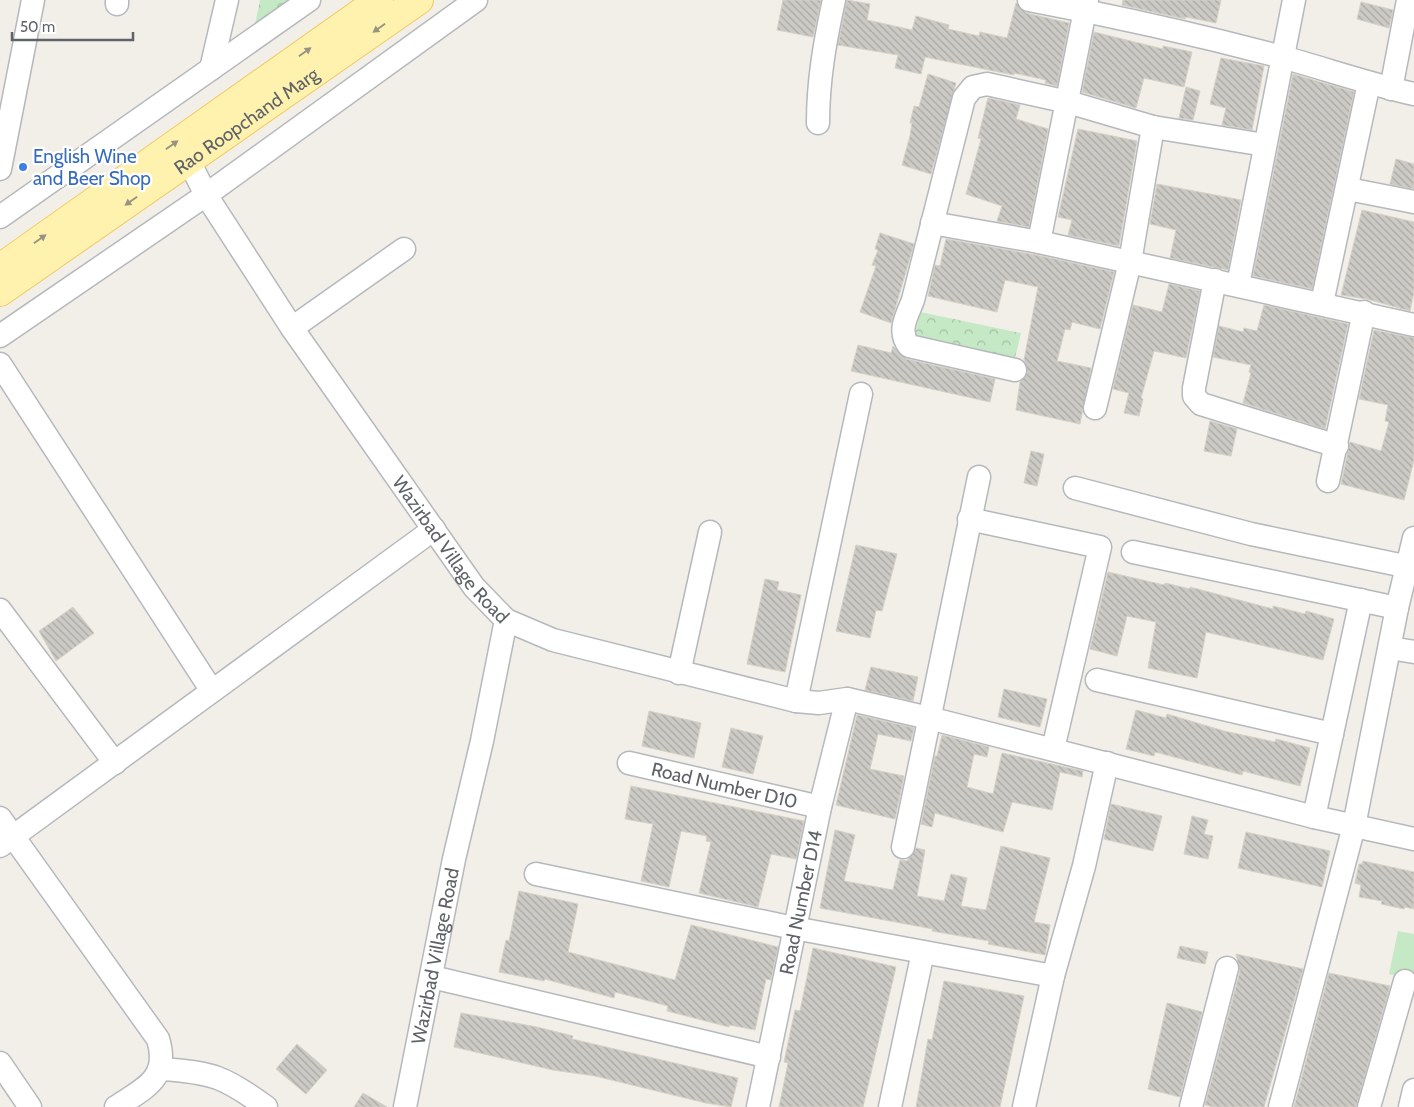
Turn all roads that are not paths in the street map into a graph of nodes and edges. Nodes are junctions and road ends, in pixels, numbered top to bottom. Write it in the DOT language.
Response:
graph roads {
  1 [pos="33,0"];
  2 [pos="227,0"];
  3 [pos="309,0"];
  4 [pos="378,0"];
  5 [pos="420,0"];
  6 [pos="476,0"];
  7 [pos="834,0"];
  8 [pos="1029,0"];
  9 [pos="1294,0"];
  10 [pos="1409,0"];
  11 [pos="1086,5"];
  12 [pos="1414,6"];
  13 [pos="1282,57"];
  14 [pos="211,68"];
  15 [pos="1368,83"];
  16 [pos="1391,89"];
  17 [pos="1414,94"];
  18 [pos="1068,102"];
  19 [pos="818,123"];
  20 [pos="1153,127"];
  21 [pos="1265,145"];
  22 [pos="189,161"];
  23 [pos="0,169"];
  24 [pos="1348,189"];
  25 [pos="206,196"];
  26 [pos="1414,202"];
  27 [pos="0,217"];
  28 [pos="932,223"];
  29 [pos="1039,242"];
  30 [pos="404,249"];
  31 [pos="3,258"];
  32 [pos="1130,262"];
  33 [pos="1215,280"];
  34 [pos="1238,285"];
  35 [pos="0,292"];
  36 [pos="1322,302"];
  37 [pos="1364,312"];
  38 [pos="1414,324"];
  39 [pos="292,328"];
  40 [pos="0,336"];
  41 [pos="0,364"];
  42 [pos="1015,370"];
  43 [pos="861,394"];
  44 [pos="1095,408"];
  45 [pos="1337,446"];
  46 [pos="979,477"];
  47 [pos="1328,481"];
  48 [pos="1075,488"];
  49 [pos="969,520"];
  50 [pos="434,529"];
  51 [pos="710,532"];
  52 [pos="1414,538"];
  53 [pos="1133,552"];
  54 [pos="1411,567"];
  55 [pos="1361,600"];
  56 [pos="1398,608"];
  57 [pos="0,610"];
  58 [pos="506,620"];
  59 [pos="1390,648"];
  60 [pos="1414,652"];
  61 [pos="679,673"];
  62 [pos="1097,680"];
  63 [pos="212,691"];
  64 [pos="846,699"];
  65 [pos="796,701"];
  66 [pos="929,718"];
  67 [pos="1332,734"];
  68 [pos="1053,749"];
  69 [pos="115,763"];
  70 [pos="629,763"];
  71 [pos="1107,763"];
  72 [pos="820,806"];
  73 [pos="1314,817"];
  74 [pos="1354,826"];
  75 [pos="4,830"];
  76 [pos="1414,839"];
  77 [pos="903,847"];
  78 [pos="536,874"];
  79 [pos="794,928"];
  80 [pos="923,952"];
  81 [pos="1227,968"];
  82 [pos="1053,976"];
  83 [pos="432,977"];
  84 [pos="1405,981"];
  85 [pos="769,1057"];
  86 [pos="0,1063"];
  87 [pos="161,1068"];
  88 [pos="1414,1090"];
  89 [pos="30,1107"];
  90 [pos="116,1107"];
  91 [pos="266,1107"];
  92 [pos="405,1107"];
  93 [pos="758,1107"];
  94 [pos="890,1107"];
  95 [pos="1024,1107"];
  96 [pos="1191,1107"];
  97 [pos="1280,1107"];
  98 [pos="1369,1107"];
  99 [pos="1410,1107"];
  1 -- 23 [label="street"];
  2 -- 14 [label="street"];
  3 -- 14 [label="street"];
  31 -- 4 [label="main road, Rao Roopchand Marg, one-way"];
  5 -- 22 [label="main road, Rao Roopchand Marg, one-way"];
  6 -- 25 [label="street"];
  7 -- 19 [label="street"];
  8 -- 11 [label="street"];
  9 -- 13 [label="street"];
  10 -- 12 [label="street"];
  10 -- 16 [label="street"];
  11 -- 13 [label="street"];
  11 -- 18 [label="street"];
  13 -- 15 [label="street"];
  13 -- 21 [label="street"];
  14 -- 27 [label="street"];
  15 -- 16 [label="street"];
  15 -- 24 [label="street"];
  16 -- 17 [label="street"];
  18 -- 20 [label="street"];
  18 -- 28 [label="street"];
  18 -- 29 [label="street"];
  20 -- 21 [label="street"];
  20 -- 32 [label="street"];
  21 -- 34 [label="street"];
  22 -- 25 [label="street, Wazirbad Village Road"];
  22 -- 35 [label="main road, Rao Roopchand Marg, one-way"];
  24 -- 26 [label="street"];
  24 -- 36 [label="street"];
  25 -- 39 [label="street, Wazirbad Village Road"];
  25 -- 40 [label="street"];
  28 -- 29 [label="street"];
  28 -- 42 [label="street"];
  29 -- 32 [label="street"];
  30 -- 39 [label="street"];
  32 -- 33 [label="street"];
  32 -- 44 [label="street"];
  33 -- 34 [label="street"];
  33 -- 45 [label="street"];
  34 -- 36 [label="street"];
  36 -- 37 [label="street"];
  37 -- 38 [label="street"];
  37 -- 45 [label="street"];
  39 -- 50 [label="street, Wazirbad Village Road"];
  41 -- 63 [label="street"];
  43 -- 65 [label="street"];
  45 -- 47 [label="street"];
  46 -- 49 [label="street"];
  48 -- 54 [label="street"];
  49 -- 66 [label="street"];
  49 -- 68 [label="street"];
  50 -- 58 [label="street, Wazirbad Village Road"];
  50 -- 63 [label="street"];
  51 -- 61 [label="street"];
  52 -- 54 [label="street"];
  53 -- 55 [label="street"];
  54 -- 56 [label="street"];
  55 -- 56 [label="street"];
  55 -- 67 [label="street"];
  56 -- 59 [label="street"];
  57 -- 69 [label="street"];
  58 -- 61 [label="street"];
  58 -- 83 [label="street, Wazirbad Village Road"];
  59 -- 60 [label="street"];
  59 -- 74 [label="street"];
  61 -- 65 [label="street"];
  62 -- 67 [label="street"];
  63 -- 69 [label="street"];
  64 -- 65 [label="street"];
  64 -- 66 [label="street"];
  64 -- 72 [label="street, Road Number D14"];
  66 -- 68 [label="street"];
  66 -- 77 [label="street"];
  67 -- 73 [label="street"];
  68 -- 71 [label="street"];
  69 -- 75 [label="street"];
  70 -- 72 [label="street, Road Number D10"];
  71 -- 73 [label="street"];
  71 -- 82 [label="street"];
  72 -- 79 [label="street, Road Number D14"];
  73 -- 74 [label="street"];
  74 -- 76 [label="street"];
  74 -- 97 [label="street"];
  75 -- 87 [label="street"];
  78 -- 79 [label="street"];
  79 -- 80 [label="street"];
  79 -- 85 [label="street, Road Number D14"];
  80 -- 82 [label="street"];
  80 -- 94 [label="street"];
  81 -- 96 [label="street"];
  82 -- 95 [label="street"];
  83 -- 85 [label="street"];
  83 -- 92 [label="street, Wazirbad Village Road"];
  84 -- 98 [label="street"];
  85 -- 93 [label="street, Road Number D14"];
  86 -- 89 [label="street"];
  87 -- 90 [label="street"];
  87 -- 91 [label="street"];
  88 -- 99 [label="street"];
}
